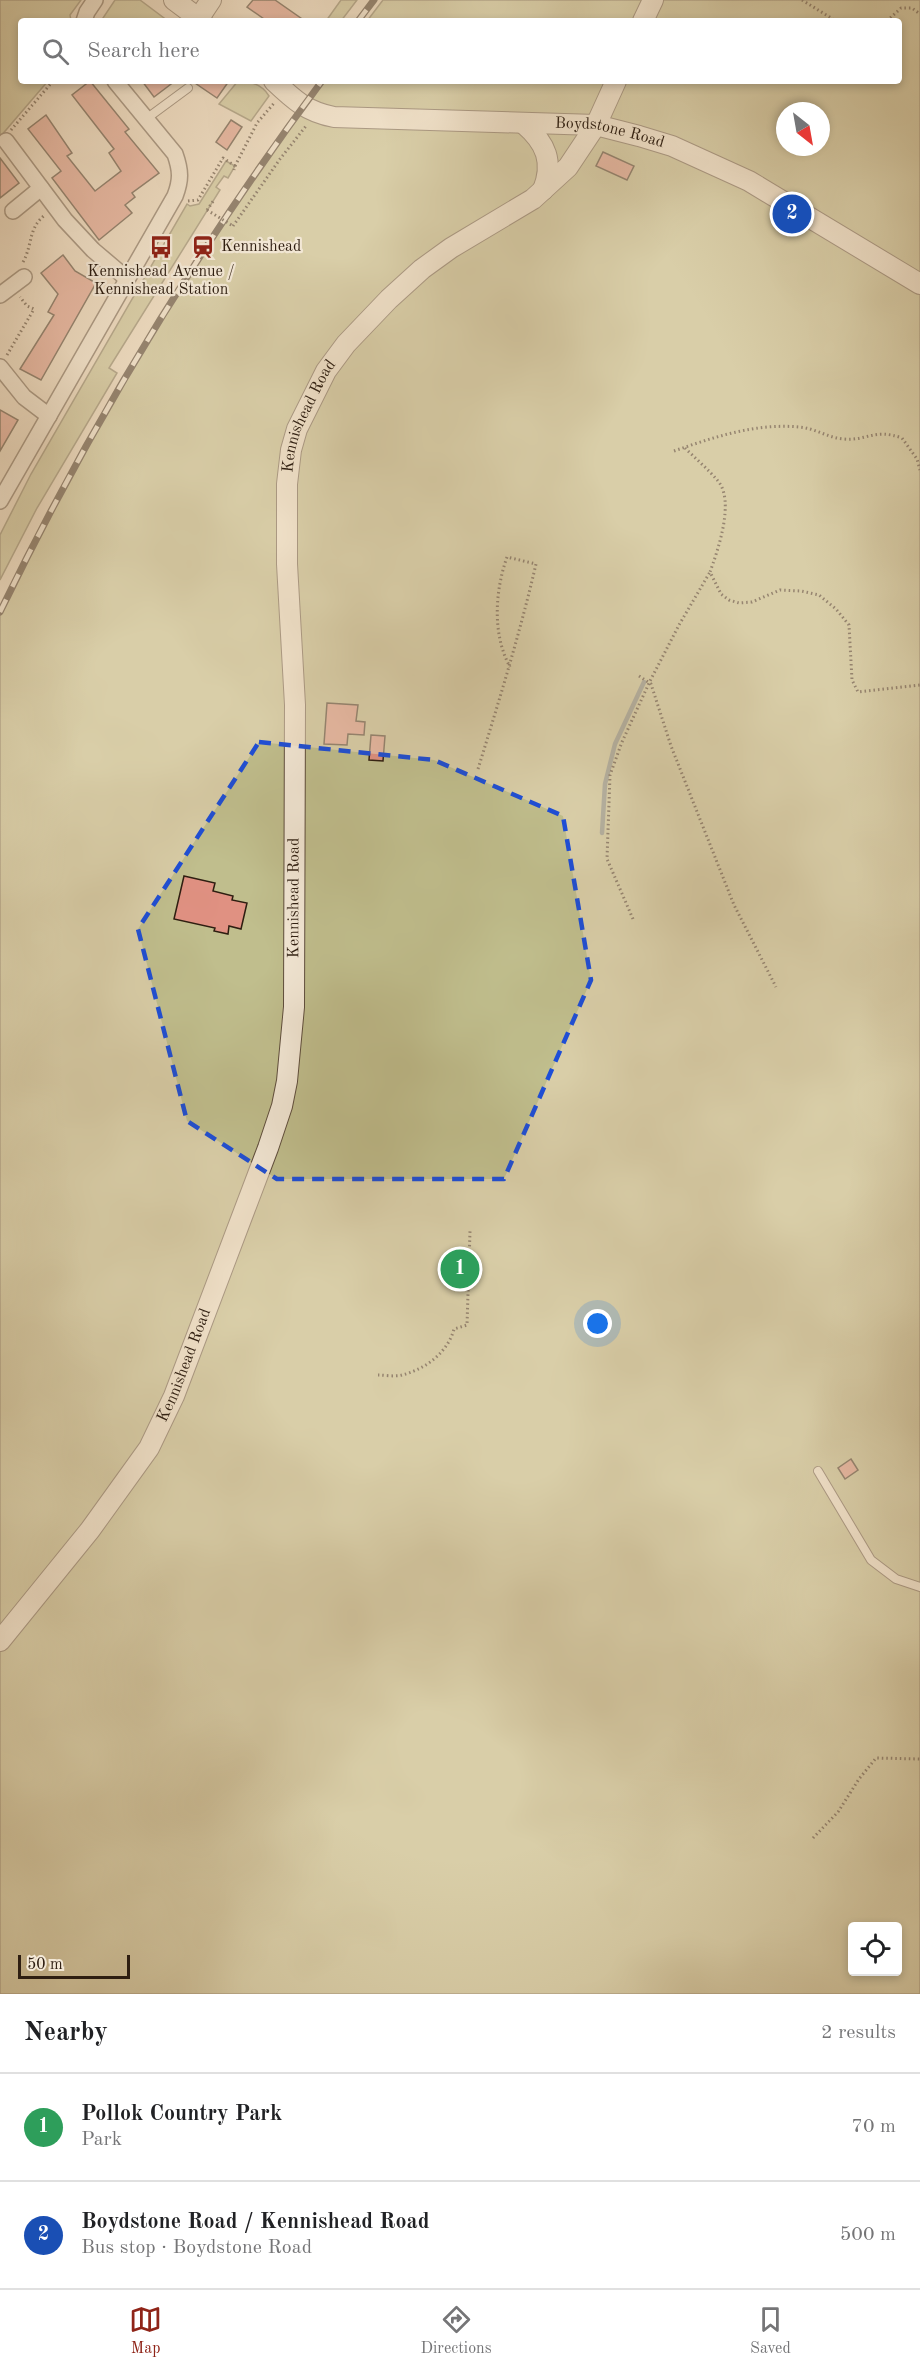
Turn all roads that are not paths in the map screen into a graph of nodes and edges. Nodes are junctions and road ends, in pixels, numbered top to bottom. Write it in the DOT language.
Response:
graph roads {
  1 [pos="95,0"];
  2 [pos="174,0"];
  3 [pos="211,0"];
  4 [pos="653,0"];
  5 [pos="85,18"];
  6 [pos="198,18"];
  7 [pos="202,18"];
  8 [pos="644,18"];
  9 [pos="117,84"];
  10 [pos="615,84"];
  11 [pos="280,87"];
  12 [pos="188,88"];
  13 [pos="146,119"];
  14 [pos="524,124"];
  15 [pos="596,125"];
  16 [pos="6,141"];
  17 [pos="41,188"];
  18 [pos="543,190"];
  19 [pos="13,211"];
  20 [pos="24,277"];
  21 [pos="126,278"];
  22 [pos="920,284"];
  23 [pos="6,291"];
  24 [pos="0,367"];
  25 [pos="49,416"];
  26 [pos="0,501"];
  27 [pos="818,1471"];
  28 [pos="920,1587"];
  29 [pos="0,1641"];
  1 -- 5 [label="street"];
  2 -- 6 [label="street"];
  3 -- 7 [label="street"];
  4 -- 8 [label="street"];
  9 -- 13 [label="street"];
  10 -- 15 [label="street, Kennishead Road"];
  11 -- 14 [label="street, Boydstone Road"];
  12 -- 13 [label="lane"];
  13 -- 21 [label="street"];
  14 -- 15 [label="street, Boydstone Road"];
  14 -- 18 [label="street"];
  15 -- 18 [label="street, Kennishead Road"];
  15 -- 22 [label="street, Boydstone Road"];
  16 -- 17 [label="street"];
  17 -- 19 [label="street"];
  17 -- 21 [label="street"];
  18 -- 29 [label="street, Kennishead Road"];
  20 -- 23 [label="street"];
  21 -- 25 [label="street"];
  24 -- 25 [label="street"];
  25 -- 26 [label="street"];
  27 -- 28 [label="lane"];
}
